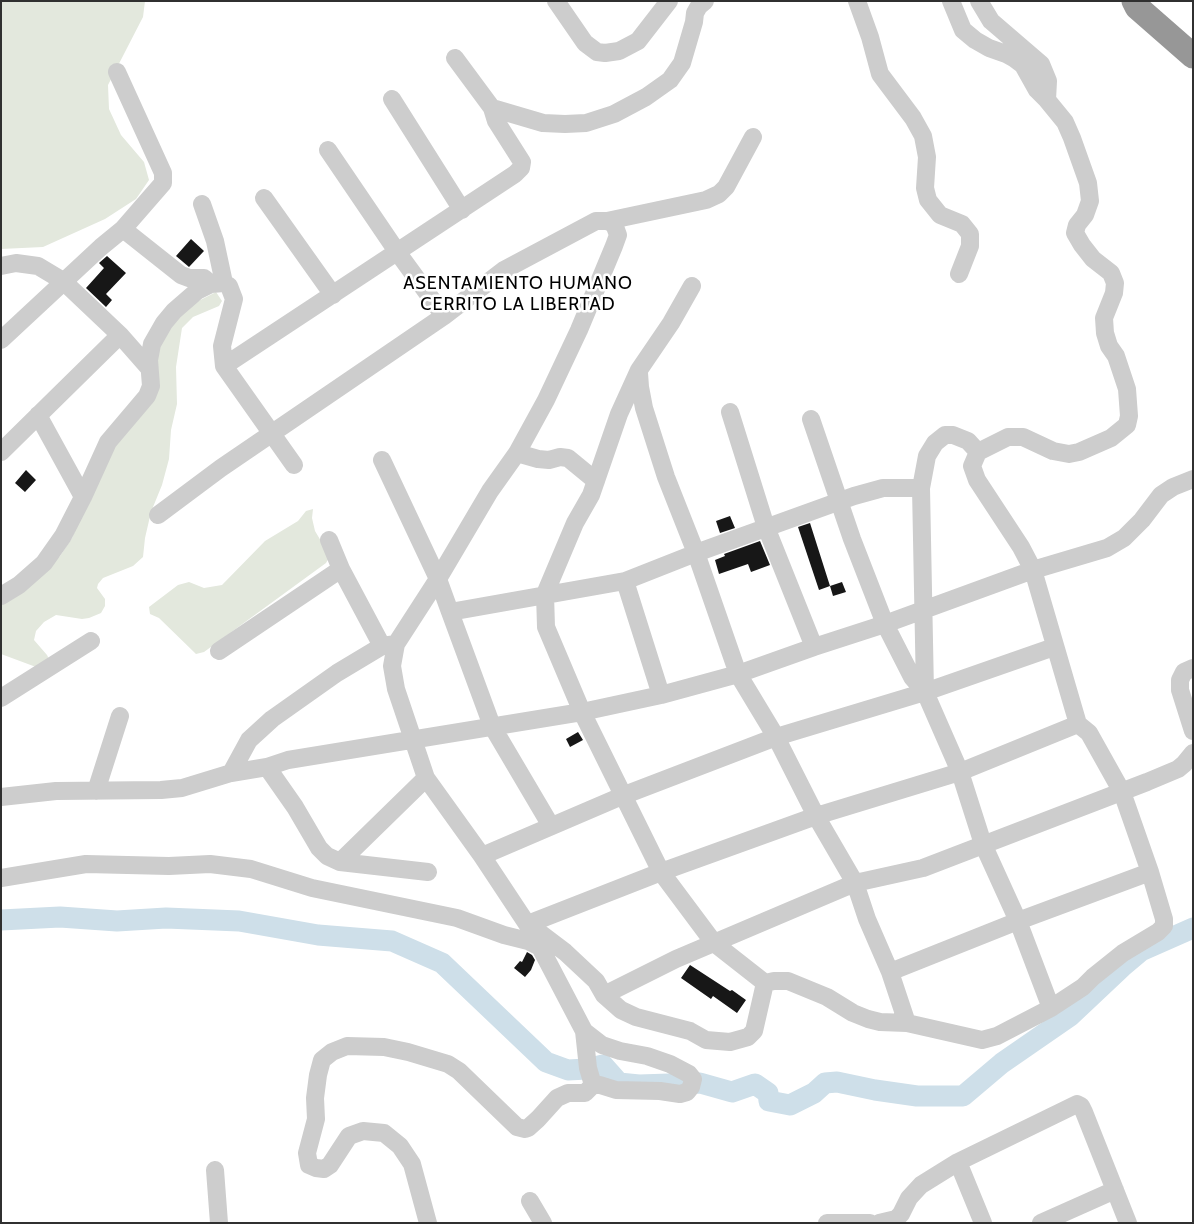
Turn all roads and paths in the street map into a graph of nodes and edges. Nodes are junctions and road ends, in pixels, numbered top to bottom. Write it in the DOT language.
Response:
graph roads {
  1 [pos="556,1"];
  2 [pos="669,1"];
  3 [pos="705,1"];
  4 [pos="857,1"];
  5 [pos="951,1"];
  6 [pos="979,1"];
  7 [pos="1134,1"];
  8 [pos="1193,56"];
  9 [pos="455,58"];
  10 [pos="117,72"];
  11 [pos="392,99"];
  12 [pos="1047,100"];
  13 [pos="492,108"];
  14 [pos="753,137"];
  15 [pos="328,150"];
  16 [pos="264,198"];
  17 [pos="202,204"];
  18 [pos="462,210"];
  19 [pos="607,221"];
  20 [pos="123,228"];
  21 [pos="398,253"];
  22 [pos="1,266"];
  23 [pos="959,274"];
  24 [pos="63,281"];
  25 [pos="218,283"];
  26 [pos="692,286"];
  27 [pos="333,296"];
  28 [pos="444,316"];
  29 [pos="120,336"];
  30 [pos="1,340"];
  31 [pos="224,366"];
  32 [pos="149,368"];
  33 [pos="639,370"];
  34 [pos="730,412"];
  35 [pos="38,416"];
  36 [pos="811,419"];
  37 [pos="273,433"];
  38 [pos="1,452"];
  39 [pos="978,452"];
  40 [pos="517,453"];
  41 [pos="382,460"];
  42 [pos="294,465"];
  43 [pos="1193,479"];
  44 [pos="596,481"];
  45 [pos="921,488"];
  46 [pos="83,497"];
  47 [pos="840,501"];
  48 [pos="158,515"];
  49 [pos="766,528"];
  50 [pos="329,540"];
  51 [pos="696,553"];
  52 [pos="341,569"];
  53 [pos="1032,570"];
  54 [pos="438,579"];
  55 [pos="625,581"];
  56 [pos="545,594"];
  57 [pos="1,596"];
  58 [pos="923,610"];
  59 [pos="450,612"];
  60 [pos="885,624"];
  61 [pos="91,641"];
  62 [pos="389,645"];
  63 [pos="814,647"];
  64 [pos="1054,647"];
  65 [pos="219,651"];
  66 [pos="1193,668"];
  67 [pos="738,674"];
  68 [pos="925,692"];
  69 [pos="661,695"];
  70 [pos="1,698"];
  71 [pos="582,712"];
  72 [pos="120,716"];
  73 [pos="1078,724"];
  74 [pos="492,726"];
  75 [pos="1193,731"];
  76 [pos="776,737"];
  77 [pos="413,740"];
  78 [pos="1193,753"];
  79 [pos="267,767"];
  80 [pos="960,772"];
  81 [pos="230,773"];
  82 [pos="426,778"];
  83 [pos="96,791"];
  84 [pos="1122,792"];
  85 [pos="622,796"];
  86 [pos="1,797"];
  87 [pos="816,816"];
  88 [pos="550,826"];
  89 [pos="983,844"];
  90 [pos="482,856"];
  91 [pos="340,862"];
  92 [pos="428,872"];
  93 [pos="661,872"];
  94 [pos="1150,872"];
  95 [pos="1,878"];
  96 [pos="855,883"];
  97 [pos="1018,921"];
  98 [pos="528,924"];
  99 [pos="714,943"];
  100 [pos="540,947"];
  101 [pos="890,972"];
  102 [pos="765,983"];
  103 [pos="604,994"];
  104 [pos="1050,1008"];
  105 [pos="906,1023"];
  106 [pos="584,1031"];
  107 [pos="593,1086"];
  108 [pos="958,1162"];
  109 [pos="215,1170"];
  110 [pos="1115,1190"];
  111 [pos="530,1201"];
  112 [pos="829,1222"];
  113 [pos="219,1223"];
  114 [pos="428,1223"];
  115 [pos="543,1223"];
  116 [pos="870,1223"];
  117 [pos="880,1223"];
  118 [pos="983,1223"];
  119 [pos="1041,1223"];
  120 [pos="1128,1223"];
  1 -- 2 [label="street"];
  3 -- 13 [label="street"];
  4 -- 23 [label="street"];
  5 -- 12 [label="street"];
  6 -- 12 [label="street"];
  7 -- 8 [label="highway"];
  9 -- 13 [label="street"];
  10 -- 20 [label="street"];
  11 -- 18 [label="street"];
  12 -- 39 [label="street"];
  13 -- 18 [label="street"];
  14 -- 19 [label="street"];
  15 -- 21 [label="street"];
  16 -- 27 [label="street"];
  17 -- 25 [label="street"];
  18 -- 21 [label="street"];
  19 -- 28 [label="street"];
  19 -- 40 [label="street"];
  20 -- 24 [label="street"];
  20 -- 25 [label="street"];
  21 -- 27 [label="street"];
  21 -- 28 [label="street"];
  22 -- 24 [label="street"];
  24 -- 29 [label="street"];
  24 -- 30 [label="street"];
  25 -- 31 [label="street"];
  25 -- 32 [label="street"];
  26 -- 33 [label="street"];
  27 -- 31 [label="street"];
  28 -- 37 [label="street"];
  29 -- 32 [label="street"];
  29 -- 35 [label="street"];
  31 -- 37 [label="street"];
  32 -- 46 [label="street"];
  33 -- 44 [label="street"];
  33 -- 51 [label="street"];
  34 -- 49 [label="street"];
  35 -- 38 [label="street"];
  35 -- 46 [label="street"];
  36 -- 47 [label="street"];
  37 -- 42 [label="street"];
  37 -- 48 [label="street"];
  39 -- 45 [label="street"];
  39 -- 53 [label="street"];
  40 -- 44 [label="street"];
  40 -- 54 [label="street"];
  41 -- 54 [label="street"];
  43 -- 53 [label="street"];
  44 -- 56 [label="street"];
  45 -- 47 [label="street"];
  45 -- 58 [label="street"];
  46 -- 57 [label="street"];
  47 -- 49 [label="street"];
  47 -- 60 [label="street"];
  49 -- 51 [label="street"];
  49 -- 63 [label="street"];
  50 -- 52 [label="street"];
  51 -- 55 [label="street"];
  51 -- 67 [label="street"];
  52 -- 62 [label="street"];
  52 -- 65 [label="street"];
  53 -- 58 [label="street"];
  53 -- 64 [label="street"];
  54 -- 59 [label="street"];
  54 -- 62 [label="street"];
  55 -- 56 [label="street"];
  55 -- 69 [label="street"];
  56 -- 59 [label="street"];
  56 -- 71 [label="street"];
  58 -- 60 [label="street"];
  58 -- 68 [label="street"];
  59 -- 74 [label="street"];
  60 -- 63 [label="street"];
  60 -- 68 [label="street"];
  61 -- 70 [label="street"];
  62 -- 77 [label="street"];
  62 -- 81 [label="street"];
  63 -- 67 [label="street"];
  64 -- 68 [label="street"];
  64 -- 73 [label="street"];
  66 -- 75 [label="street"];
  67 -- 69 [label="street"];
  67 -- 76 [label="street"];
  68 -- 76 [label="street"];
  68 -- 80 [label="street"];
  69 -- 71 [label="street"];
  71 -- 74 [label="street"];
  71 -- 85 [label="street"];
  72 -- 83 [label="street"];
  73 -- 80 [label="street"];
  73 -- 84 [label="street"];
  74 -- 77 [label="street"];
  74 -- 88 [label="street"];
  76 -- 85 [label="street"];
  76 -- 87 [label="street"];
  77 -- 79 [label="street"];
  77 -- 82 [label="street"];
  78 -- 84 [label="street"];
  79 -- 81 [label="street"];
  79 -- 91 [label="street"];
  80 -- 87 [label="street"];
  80 -- 89 [label="street"];
  81 -- 83 [label="street"];
  82 -- 90 [label="street"];
  82 -- 91 [label="street"];
  83 -- 86 [label="street"];
  84 -- 89 [label="street"];
  84 -- 94 [label="street"];
  85 -- 88 [label="street"];
  85 -- 93 [label="street"];
  87 -- 93 [label="street"];
  87 -- 96 [label="street"];
  88 -- 90 [label="street"];
  89 -- 96 [label="street"];
  89 -- 97 [label="street"];
  90 -- 98 [label="street"];
  91 -- 92 [label="street"];
  93 -- 98 [label="street"];
  93 -- 99 [label="street"];
  94 -- 97 [label="street"];
  94 -- 104 [label="street"];
  95 -- 100 [label="street"];
  96 -- 99 [label="street"];
  96 -- 101 [label="street"];
  97 -- 101 [label="street"];
  97 -- 104 [label="street"];
  98 -- 100 [label="street"];
  98 -- 103 [label="street"];
  99 -- 102 [label="street"];
  99 -- 103 [label="street"];
  100 -- 106 [label="street"];
  101 -- 105 [label="street"];
  102 -- 103 [label="street"];
  102 -- 105 [label="street"];
  104 -- 105 [label="street"];
  106 -- 107 [label="street"];
  106 -- 107 [label="street"];
  107 -- 114 [label="street"];
  108 -- 110 [label="street"];
  108 -- 117 [label="street"];
  108 -- 118 [label="street"];
  109 -- 113 [label="street"];
  110 -- 119 [label="street"];
  110 -- 120 [label="street"];
  111 -- 115 [label="street"];
  112 -- 116 [label="street"];
}
